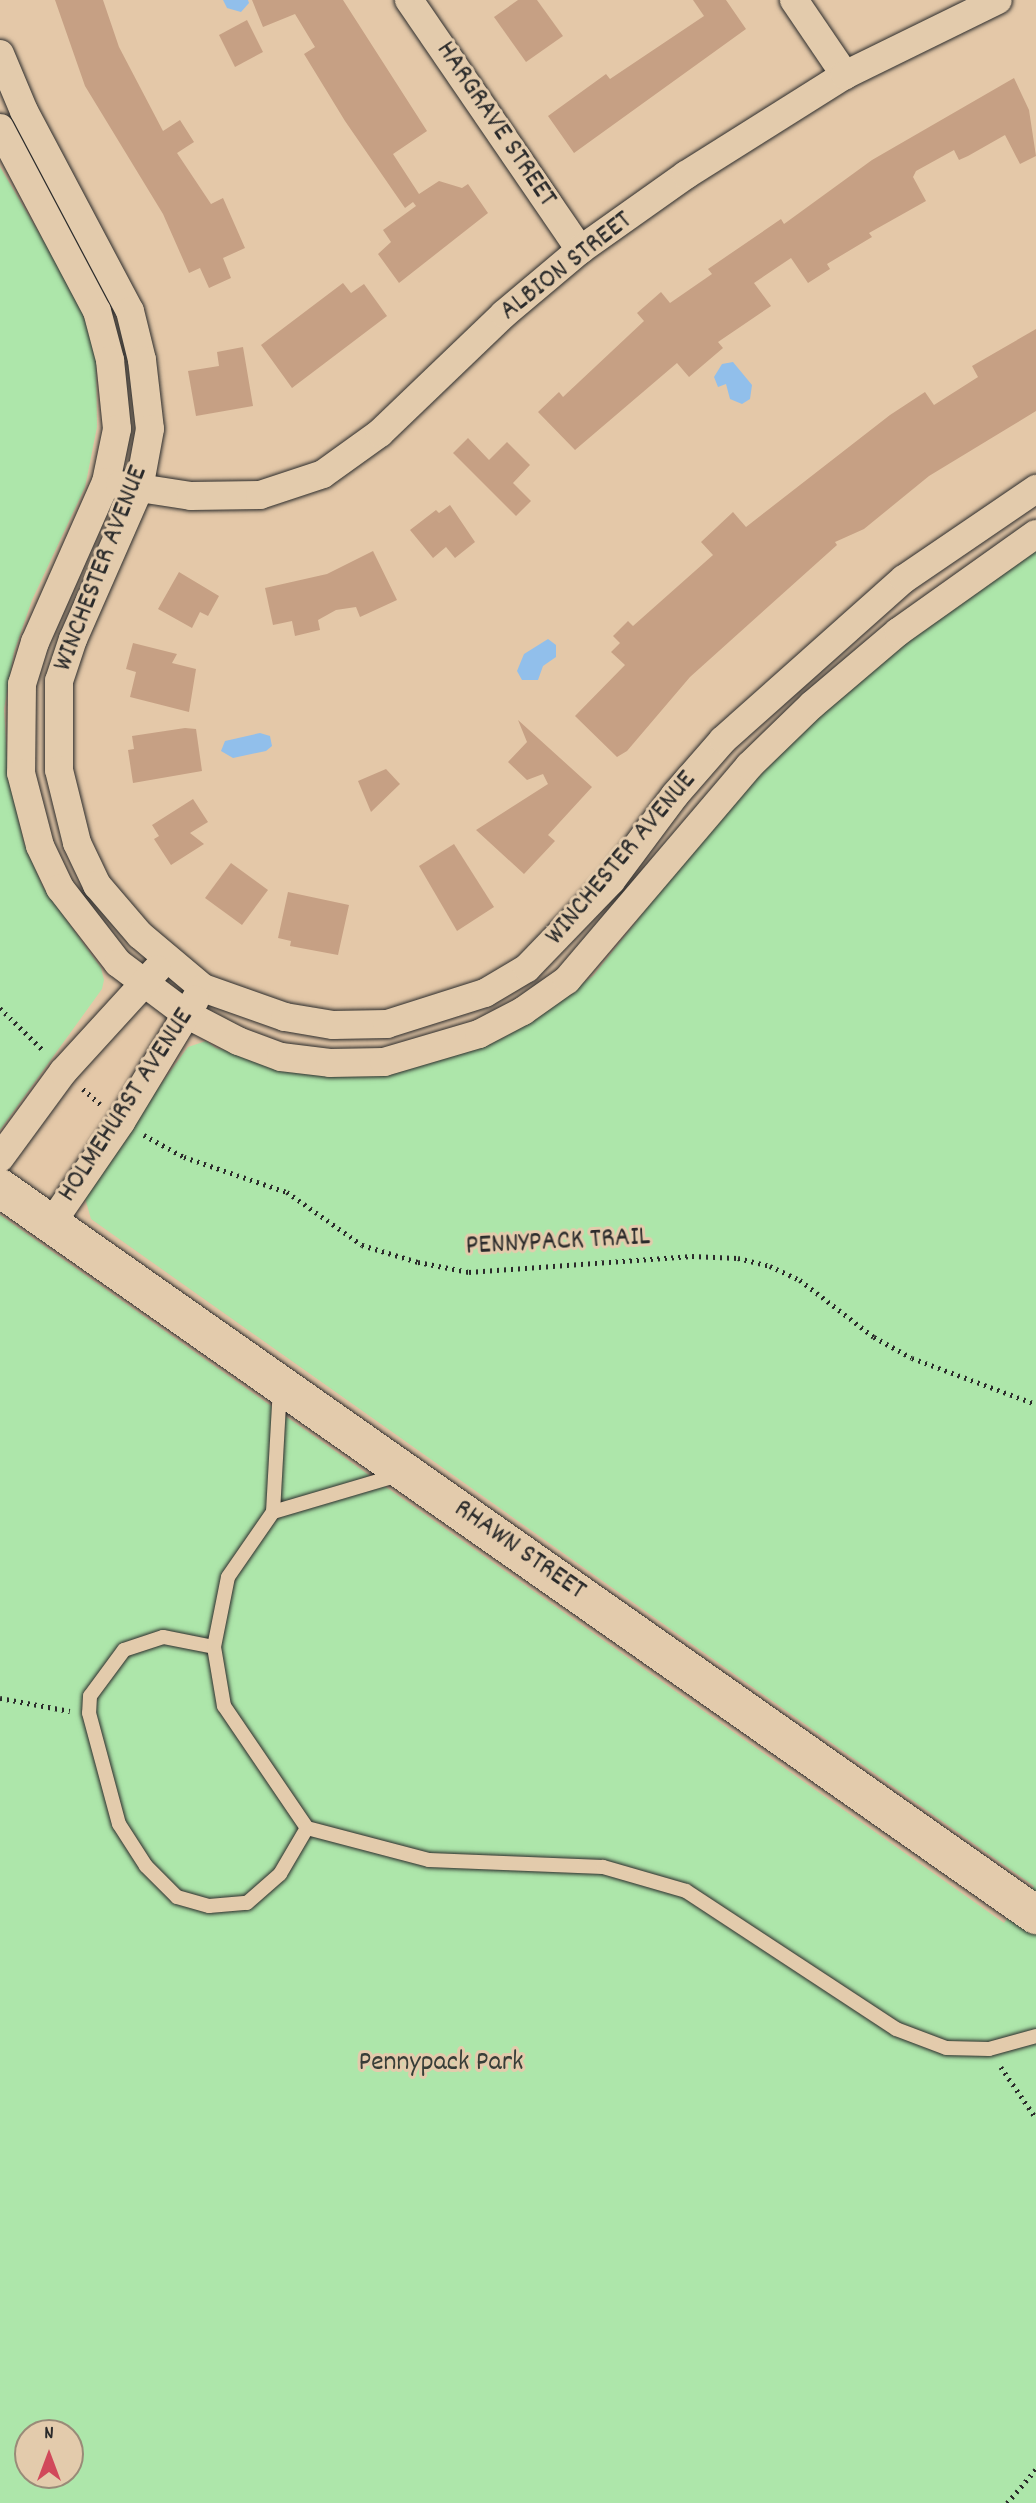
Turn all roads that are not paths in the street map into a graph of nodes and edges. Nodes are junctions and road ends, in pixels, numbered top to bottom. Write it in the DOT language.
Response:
graph roads {
  1 [pos="409,0"];
  2 [pos="794,0"];
  3 [pos="998,0"];
  4 [pos="0,54"];
  5 [pos="845,75"];
  6 [pos="0,128"];
  7 [pos="580,250"];
  8 [pos="106,482"];
  9 [pos="139,489"];
  10 [pos="1036,489"];
  11 [pos="1036,534"];
  12 [pos="723,740"];
  13 [pos="749,766"];
  14 [pos="166,959"];
  15 [pos="145,983"];
  16 [pos="203,988"];
  17 [pos="186,1014"];
  18 [pos="0,1158"];
  19 [pos="0,1188"];
  20 [pos="51,1224"];
  21 [pos="280,1383"];
  22 [pos="408,1473"];
  23 [pos="273,1512"];
  24 [pos="214,1647"];
  25 [pos="307,1828"];
  26 [pos="1033,1912"];
  27 [pos="1036,2036"];
  1 -- 7 [label="street, HARGRAVE STREET"];
  2 -- 5 [label="street"];
  3 -- 5 [label="street, ALBION STREET"];
  4 -- 9 [label="street, WINCHESTER AVENUE"];
  5 -- 7 [label="street, ALBION STREET"];
  6 -- 8 [label="street, WINCHESTER AVENUE"];
  7 -- 9 [label="street, ALBION STREET"];
  8 -- 9 [label="street, ALBION STREET"];
  8 -- 15 [label="street, WINCHESTER AVENUE"];
  9 -- 14 [label="street, WINCHESTER AVENUE"];
  10 -- 12 [label="street, WINCHESTER AVENUE"];
  11 -- 13 [label="street, WINCHESTER AVENUE"];
  12 -- 13 [label="street"];
  12 -- 16 [label="street, WINCHESTER AVENUE"];
  13 -- 17 [label="street, WINCHESTER AVENUE"];
  14 -- 15 [label="street, HOLMEHURST AVENUE"];
  14 -- 16 [label="street, WINCHESTER AVENUE"];
  15 -- 17 [label="street, WINCHESTER AVENUE"];
  15 -- 18 [label="street, HOLMEHURST AVENUE"];
  16 -- 17 [label="street, HOLMEHURST AVENUE"];
  17 -- 20 [label="street, HOLMEHURST AVENUE"];
  19 -- 20 [label="main road, RHAWN STREET"];
  20 -- 21 [label="main road, RHAWN STREET"];
  21 -- 22 [label="main road, RHAWN STREET"];
  21 -- 23 [label="lane"];
  22 -- 23 [label="lane"];
  22 -- 26 [label="main road, RHAWN STREET"];
  23 -- 24 [label="lane"];
  24 -- 25 [label="lane"];
  24 -- 25 [label="lane"];
  25 -- 27 [label="lane"];
}
